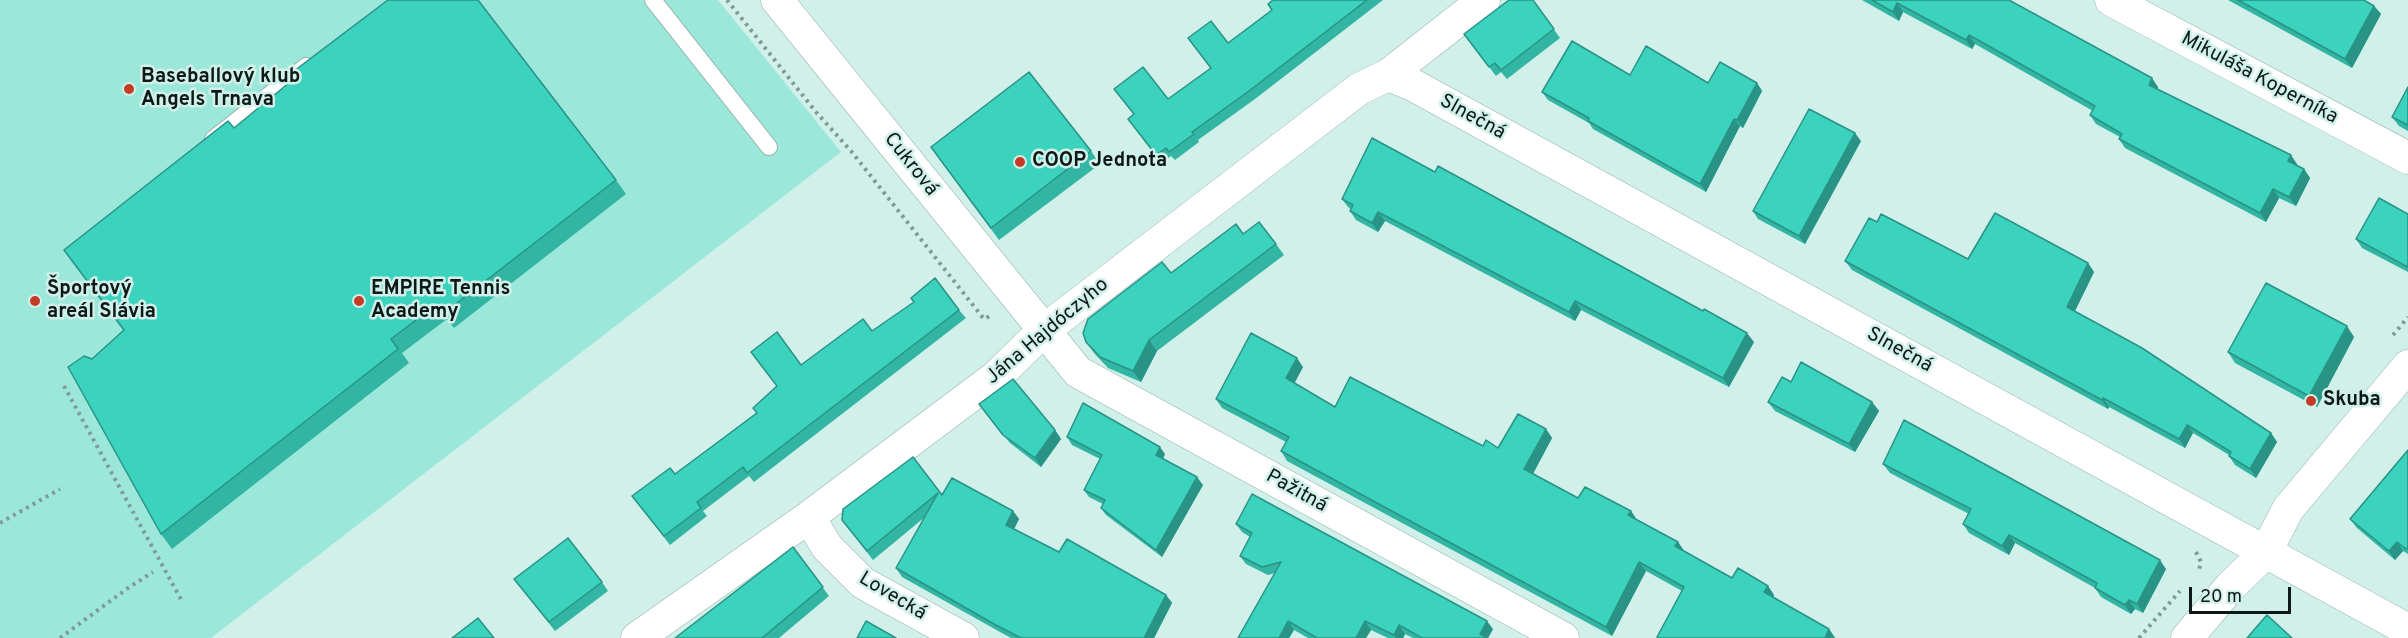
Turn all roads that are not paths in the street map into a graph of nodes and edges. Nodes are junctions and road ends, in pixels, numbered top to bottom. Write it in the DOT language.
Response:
graph roads {
  1 [pos="653,0"];
  2 [pos="777,0"];
  3 [pos="1484,0"];
  4 [pos="2111,0"];
  5 [pos="316,59"];
  6 [pos="1388,75"];
  7 [pos="212,139"];
  8 [pos="769,147"];
  9 [pos="2408,158"];
  10 [pos="1042,330"];
  11 [pos="2408,366"];
  12 [pos="809,517"];
  13 [pos="2266,552"];
  14 [pos="2408,630"];
  15 [pos="637,638"];
  16 [pos="963,638"];
  17 [pos="1563,638"];
  18 [pos="2187,638"];
  1 -- 8 [label="lane"];
  2 -- 10 [label="street, Cukrová"];
  3 -- 6 [label="street, Jána Hajdóczyho"];
  4 -- 9 [label="street, Mikuláša Koperníka"];
  5 -- 7 [label="lane"];
  6 -- 10 [label="street, Jána Hajdóczyho"];
  6 -- 13 [label="street, Slnečná"];
  10 -- 12 [label="street, Jána Hajdóczyho"];
  10 -- 17 [label="street, Pažitná"];
  11 -- 13 [label="street"];
  12 -- 15 [label="street, Jána Hajdóczyho"];
  12 -- 16 [label="street, Lovecká"];
  13 -- 14 [label="street, Slnečná"];
  13 -- 18 [label="street"];
}
